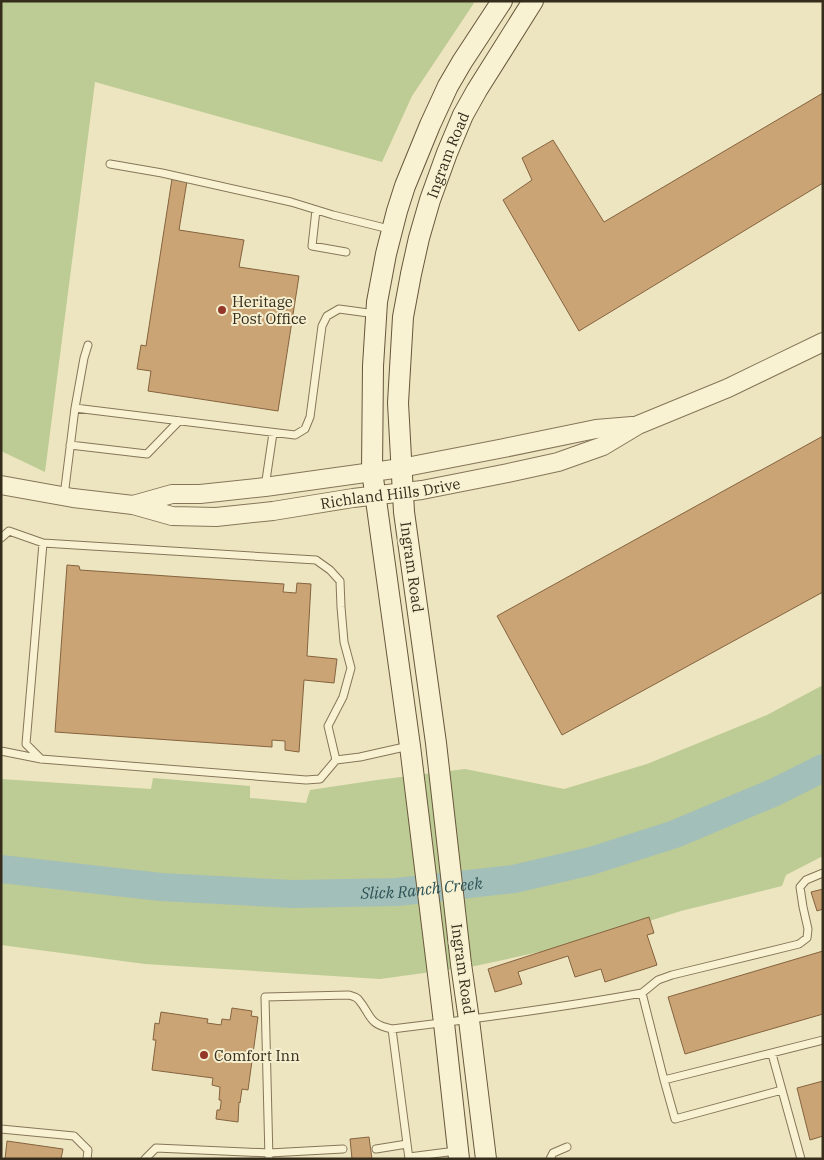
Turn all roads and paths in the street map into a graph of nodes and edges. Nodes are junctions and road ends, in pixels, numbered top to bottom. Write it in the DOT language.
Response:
graph roads {
  1 [pos="502,1"];
  2 [pos="534,1"];
  3 [pos="110,164"];
  4 [pos="316,210"];
  5 [pos="392,230"];
  6 [pos="419,238"];
  7 [pos="346,252"];
  8 [pos="376,314"];
  9 [pos="823,342"];
  10 [pos="88,345"];
  11 [pos="75,408"];
  12 [pos="178,421"];
  13 [pos="638,425"];
  14 [pos="273,433"];
  15 [pos="70,446"];
  16 [pos="401,468"];
  17 [pos="372,471"];
  18 [pos="1,485"];
  19 [pos="265,486"];
  20 [pos="402,492"];
  21 [pos="375,495"];
  22 [pos="64,496"];
  23 [pos="133,504"];
  24 [pos="1,538"];
  25 [pos="43,543"];
  26 [pos="436,743"];
  27 [pos="410,746"];
  28 [pos="1,751"];
  29 [pos="41,759"];
  30 [pos="336,760"];
  31 [pos="823,873"];
  32 [pos="642,993"];
  33 [pos="470,1020"];
  34 [pos="444,1023"];
  35 [pos="392,1029"];
  36 [pos="823,1040"];
  37 [pos="772,1054"];
  38 [pos="664,1080"];
  39 [pos="782,1090"];
  40 [pos="1,1129"];
  41 [pos="407,1144"];
  42 [pos="568,1147"];
  43 [pos="376,1149"];
  44 [pos="343,1150"];
  45 [pos="227,1155"];
  46 [pos="459,1155"];
  47 [pos="269,1156"];
  48 [pos="409,1158"];
  49 [pos="87,1159"];
  50 [pos="145,1159"];
  51 [pos="486,1159"];
  52 [pos="550,1159"];
  53 [pos="801,1159"];
  1 -- 5 [label="main road, Ingram Road"];
  2 -- 6 [label="main road, Ingram Road"];
  3 -- 4 [label="lane"];
  4 -- 5 [label="lane"];
  4 -- 7 [label="lane"];
  5 -- 6 [label="main road"];
  5 -- 8 [label="main road, Ingram Road"];
  6 -- 16 [label="main road, Ingram Road"];
  8 -- 14 [label="lane"];
  8 -- 17 [label="main road, Ingram Road"];
  9 -- 13 [label="street, Richland Hills Drive"];
  10 -- 11 [label="lane"];
  11 -- 12 [label="lane"];
  11 -- 15 [label="lane"];
  12 -- 14 [label="lane"];
  12 -- 15 [label="lane"];
  13 -- 16 [label="street, Richland Hills Drive"];
  13 -- 20 [label="street, Richland Hills Drive"];
  14 -- 19 [label="lane"];
  15 -- 22 [label="lane"];
  16 -- 17 [label="street, Richland Hills Drive"];
  16 -- 20 [label="main road, Ingram Road"];
  17 -- 19 [label="street, Richland Hills Drive"];
  17 -- 21 [label="main road, Ingram Road"];
  18 -- 22 [label="street, Richland Hills Drive"];
  19 -- 23 [label="street, Richland Hills Drive"];
  20 -- 21 [label="street, Richland Hills Drive"];
  20 -- 26 [label="main road, Ingram Road"];
  21 -- 23 [label="street, Richland Hills Drive"];
  21 -- 27 [label="main road, Ingram Road"];
  22 -- 23 [label="street, Richland Hills Drive"];
  24 -- 25 [label="lane"];
  25 -- 29 [label="lane"];
  25 -- 30 [label="lane"];
  26 -- 27 [label="main road"];
  26 -- 33 [label="main road, Ingram Road"];
  27 -- 30 [label="lane"];
  27 -- 34 [label="main road, Ingram Road"];
  28 -- 29 [label="lane"];
  29 -- 30 [label="lane"];
  31 -- 32 [label="lane"];
  32 -- 33 [label="lane"];
  32 -- 38 [label="lane"];
  33 -- 34 [label="lane"];
  33 -- 51 [label="main road, Ingram Road"];
  34 -- 35 [label="lane"];
  34 -- 46 [label="main road, Ingram Road"];
  35 -- 41 [label="lane"];
  35 -- 47 [label="lane"];
  36 -- 37 [label="lane"];
  37 -- 38 [label="lane"];
  37 -- 39 [label="lane"];
  38 -- 39 [label="lane"];
  39 -- 53 [label="lane"];
  40 -- 49 [label="lane"];
  41 -- 43 [label="lane"];
  41 -- 48 [label="lane"];
  42 -- 52 [label="lane"];
  44 -- 47 [label="lane"];
  45 -- 47 [label="lane"];
  45 -- 50 [label="lane"];
  46 -- 48 [label="lane"];
}
